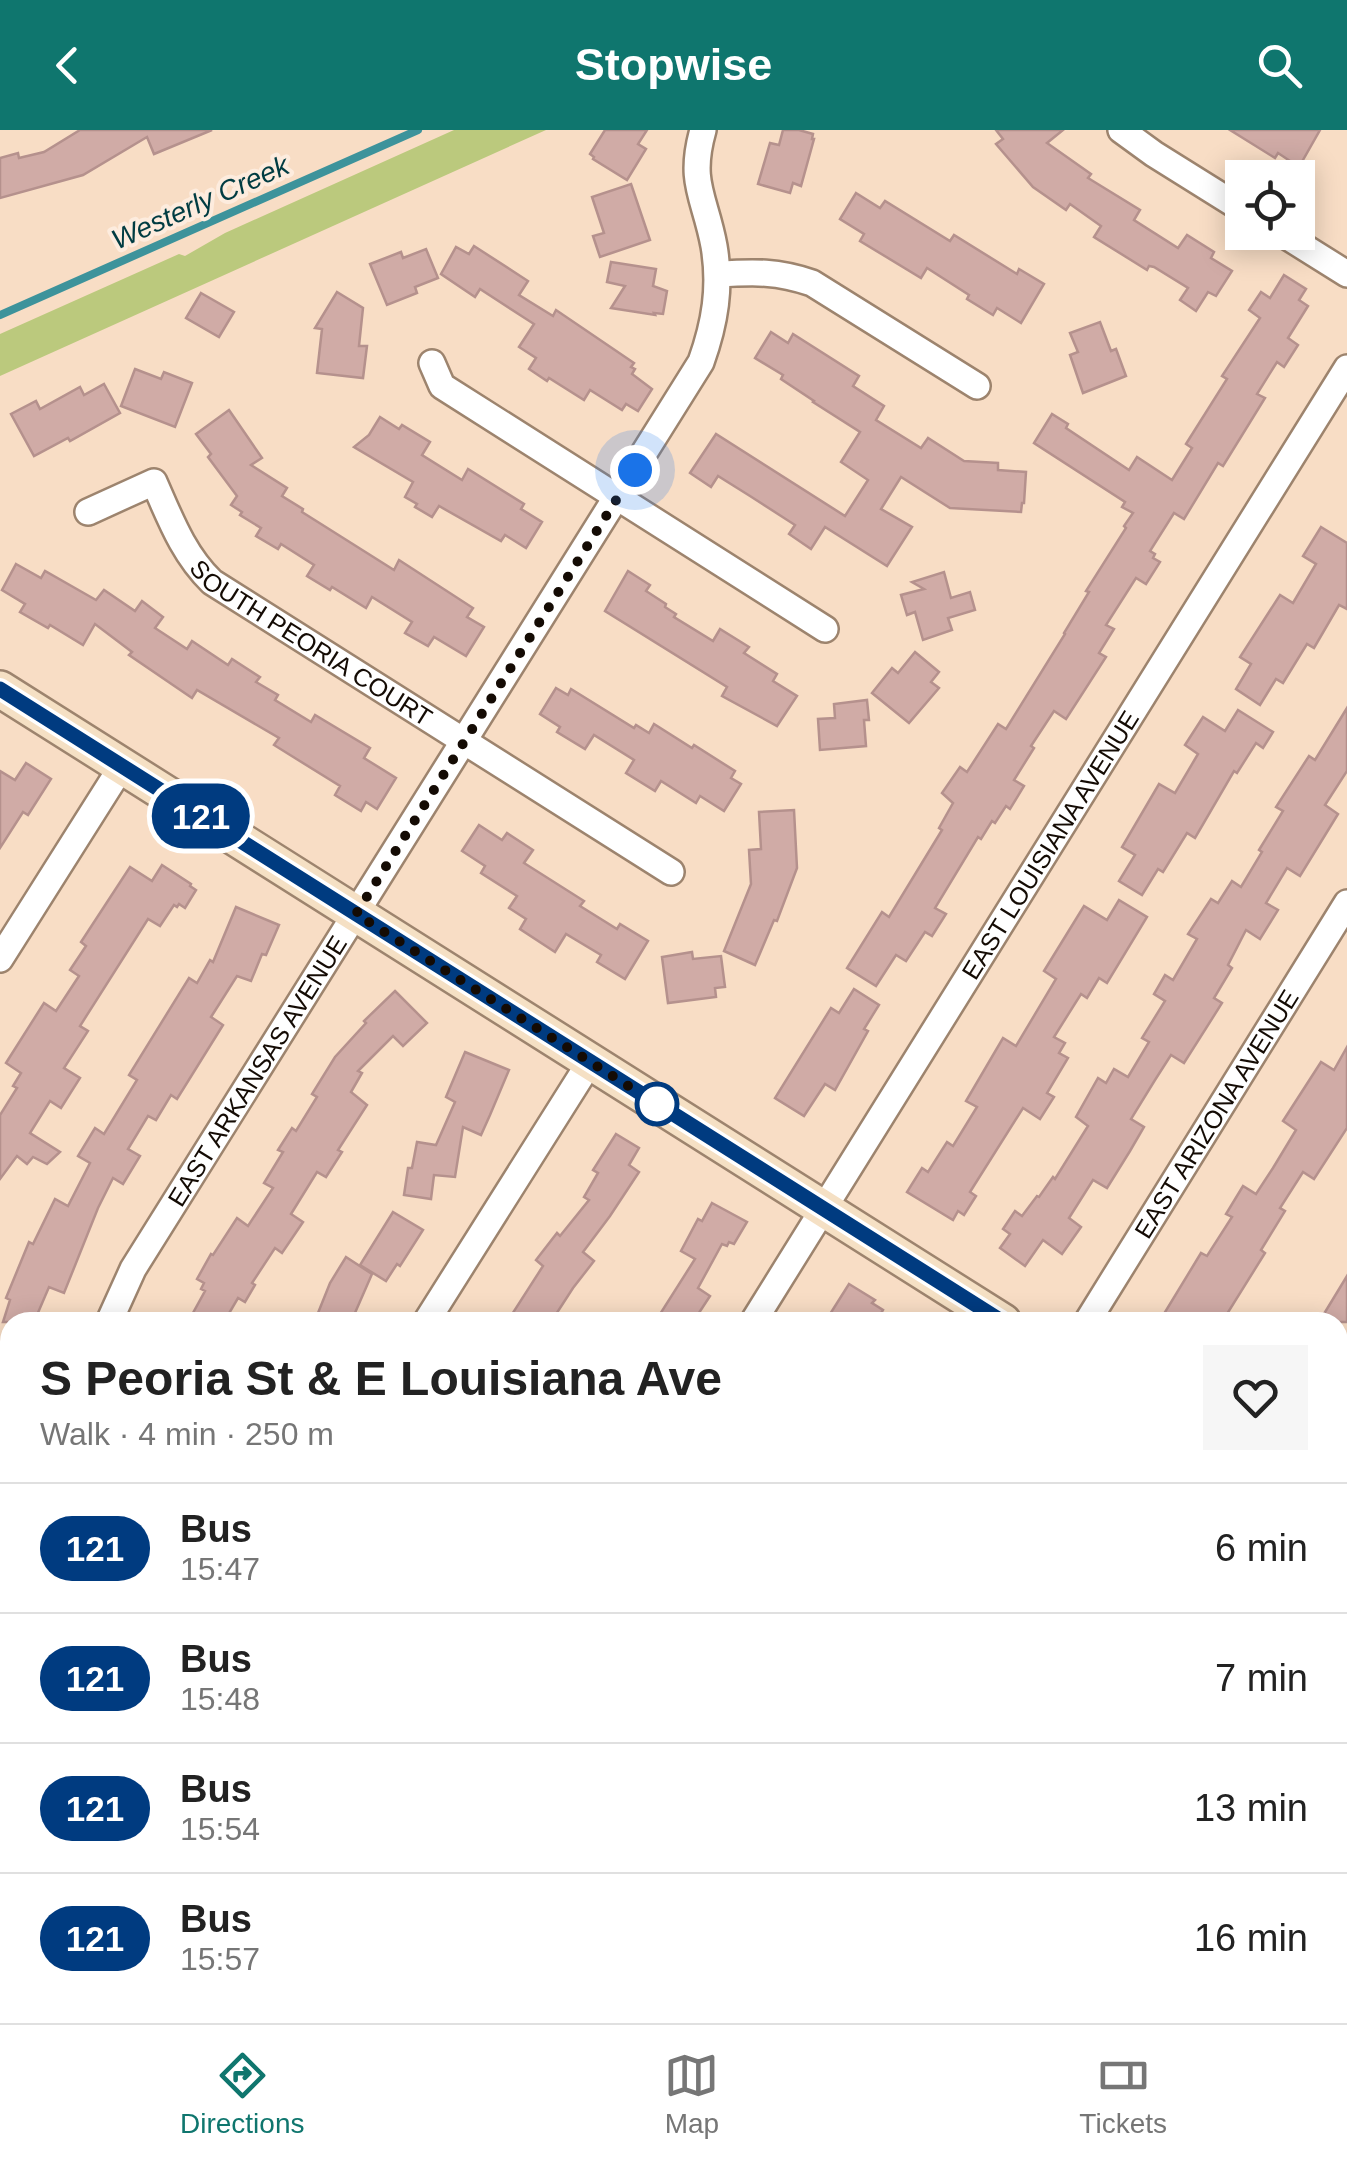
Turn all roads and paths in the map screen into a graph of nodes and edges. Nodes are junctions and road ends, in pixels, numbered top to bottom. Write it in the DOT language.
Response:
graph roads {
  1 [pos="703,130"];
  2 [pos="1121,130"];
  3 [pos="1225,198"];
  4 [pos="1309,250"];
  5 [pos="718,274"];
  6 [pos="1347,274"];
  7 [pos="432,363"];
  8 [pos="1347,368"];
  9 [pos="977,386"];
  10 [pos="618,498"];
  11 [pos="88,512"];
  12 [pos="824,629"];
  13 [pos="0,689"];
  14 [pos="464,742"];
  15 [pos="122,766"];
  16 [pos="671,872"];
  17 [pos="1347,903"];
  18 [pos="356,914"];
  19 [pos="0,959"];
  20 [pos="590,1062"];
  21 [pos="825,1210"];
  22 [pos="113,1312"];
  23 [pos="432,1312"];
  24 [pos="760,1312"];
  25 [pos="987,1312"];
  26 [pos="1092,1312"];
  1 -- 5 [label="street, EAST ARKANSAS AVENUE"];
  2 -- 3 [label="street"];
  4 -- 6 [label="street"];
  5 -- 9 [label="street"];
  5 -- 10 [label="street, EAST ARKANSAS AVENUE"];
  7 -- 10 [label="street"];
  8 -- 21 [label="street, EAST LOUISIANA AVENUE"];
  10 -- 12 [label="street"];
  10 -- 14 [label="street, EAST ARKANSAS AVENUE"];
  11 -- 14 [label="street, SOUTH PEORIA COURT"];
  13 -- 15 [label="main road"];
  14 -- 16 [label="street, SOUTH PEORIA COURT"];
  14 -- 18 [label="street, EAST ARKANSAS AVENUE"];
  15 -- 18 [label="main road"];
  15 -- 19 [label="street"];
  17 -- 26 [label="street, EAST ARIZONA AVENUE"];
  18 -- 20 [label="main road"];
  18 -- 22 [label="street, EAST ARKANSAS AVENUE"];
  20 -- 21 [label="main road"];
  20 -- 23 [label="street"];
  21 -- 24 [label="street, EAST LOUISIANA AVENUE"];
  21 -- 25 [label="main road"];
}
